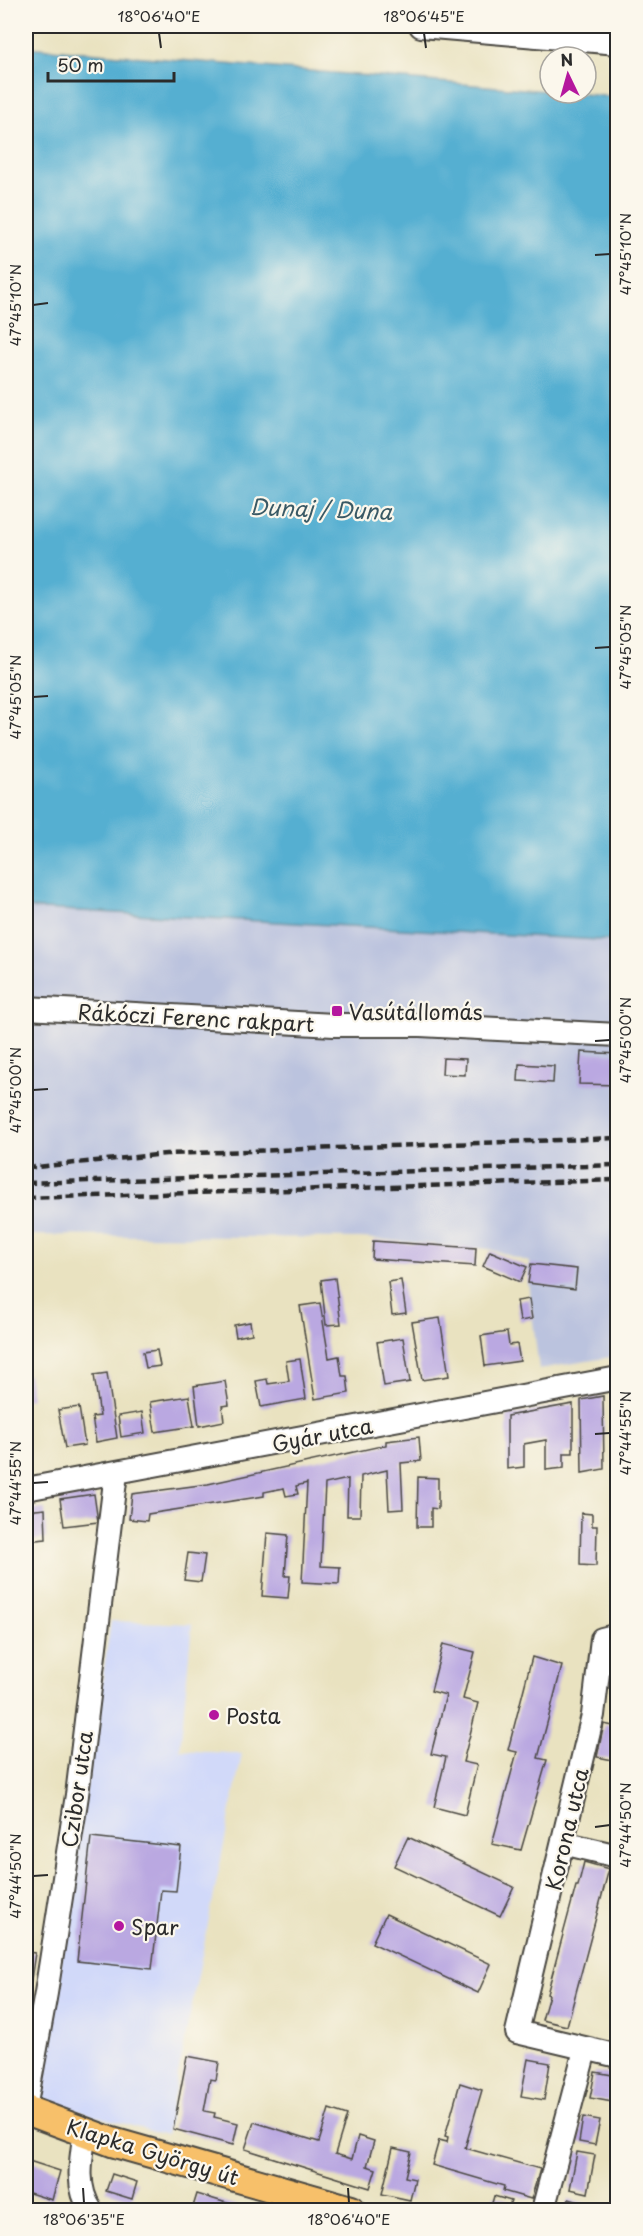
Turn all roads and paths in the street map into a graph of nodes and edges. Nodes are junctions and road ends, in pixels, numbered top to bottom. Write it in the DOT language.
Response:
graph roads {
  1 [pos="421,26"];
  2 [pos="513,29"];
  3 [pos="618,43"];
  4 [pos="26,1008"];
  5 [pos="618,1035"];
  6 [pos="618,1378"];
  7 [pos="116,1473"];
  8 [pos="26,1489"];
  9 [pos="618,1635"];
  10 [pos="563,1843"];
  11 [pos="618,1856"];
  12 [pos="585,2050"];
  13 [pos="618,2056"];
  14 [pos="26,2103"];
  15 [pos="26,2110"];
  16 [pos="85,2132"];
  17 [pos="91,2211"];
  18 [pos="351,2211"];
  19 [pos="543,2211"];
  1 -- 2 [label="street"];
  2 -- 3 [label="street"];
  4 -- 5 [label="street, Rákóczi Ferenc rakpart"];
  6 -- 7 [label="street, Gyár utca"];
  7 -- 8 [label="street, Gyár utca"];
  7 -- 14 [label="street, Czibor utca"];
  9 -- 10 [label="street, Korona utca"];
  10 -- 11 [label="street"];
  10 -- 12 [label="street, Korona utca"];
  12 -- 13 [label="street"];
  12 -- 19 [label="street"];
  15 -- 16 [label="main road, Klapka György út"];
  16 -- 17 [label="street"];
  16 -- 18 [label="main road, Klapka György út"];
}
